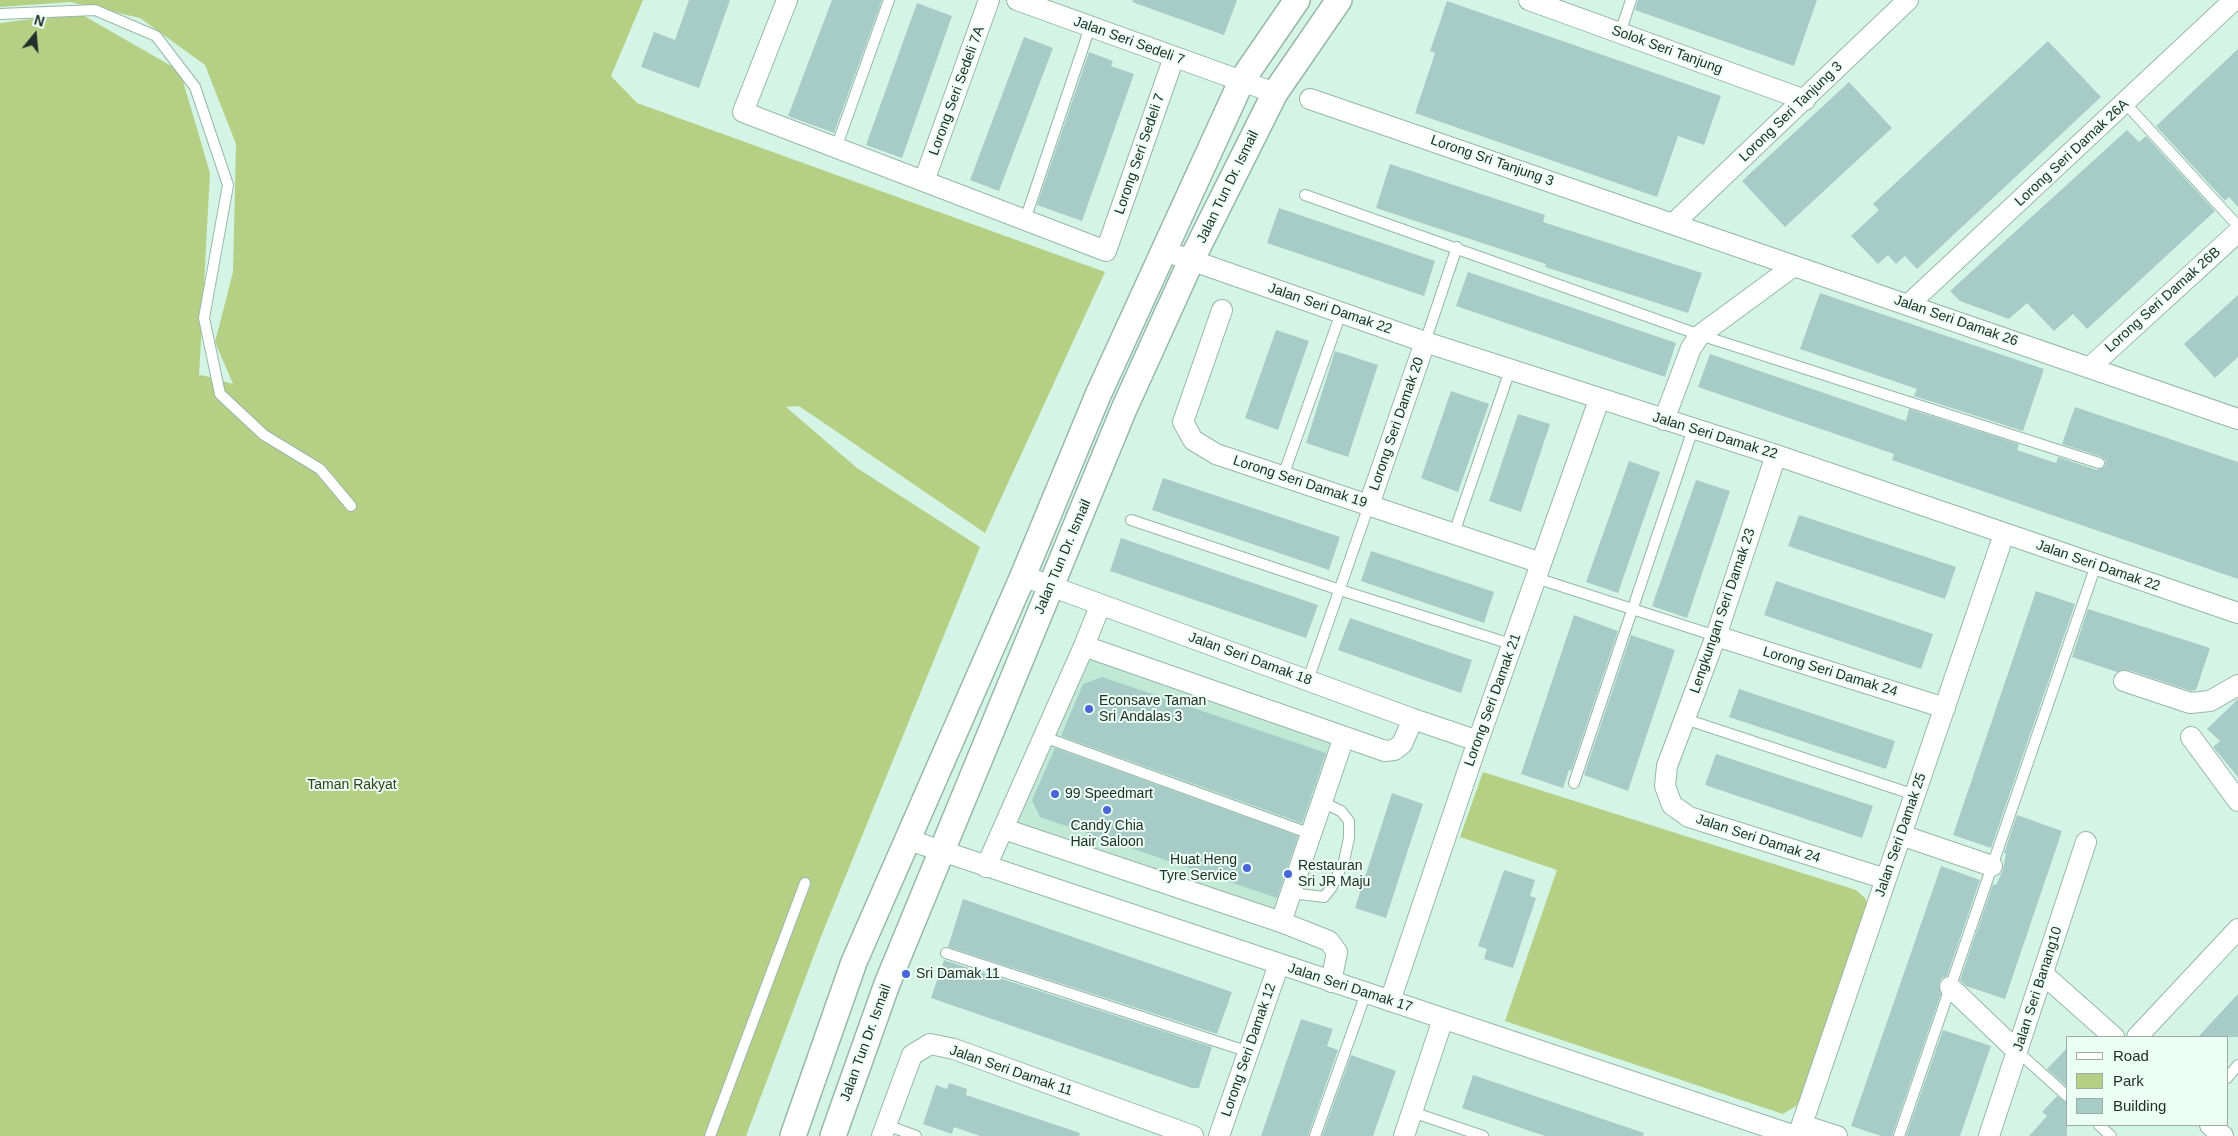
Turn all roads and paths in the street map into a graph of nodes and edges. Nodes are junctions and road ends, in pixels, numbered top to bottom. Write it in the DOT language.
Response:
graph roads {
  1 [pos="787,0"];
  2 [pos="890,0"];
  3 [pos="990,0"];
  4 [pos="1017,0"];
  5 [pos="1339,0"];
  6 [pos="1529,0"];
  7 [pos="1631,0"];
  8 [pos="1908,0"];
  9 [pos="2234,0"];
  10 [pos="1292,1"];
  11 [pos="0,14"];
  12 [pos="1090,27"];
  13 [pos="1620,33"];
  14 [pos="1174,57"];
  15 [pos="1242,80"];
  16 [pos="1275,93"];
  17 [pos="1310,99"];
  18 [pos="1804,100"];
  19 [pos="2125,104"];
  20 [pos="836,148"];
  21 [pos="924,181"];
  22 [pos="1305,195"];
  23 [pos="1025,220"];
  24 [pos="1674,223"];
  25 [pos="2238,226"];
  26 [pos="2238,232"];
  27 [pos="1457,248"];
  28 [pos="1162,250"];
  29 [pos="1191,261"];
  30 [pos="1794,266"];
  31 [pos="1908,305"];
  32 [pos="1222,310"];
  33 [pos="1341,313"];
  34 [pos="1700,335"];
  35 [pos="1425,342"];
  36 [pos="2089,368"];
  37 [pos="1510,370"];
  38 [pos="1599,400"];
  39 [pos="2238,418"];
  40 [pos="1664,420"];
  41 [pos="1693,429"];
  42 [pos="1776,455"];
  43 [pos="2099,463"];
  44 [pos="1283,476"];
  45 [pos="1369,505"];
  46 [pos="351,506"];
  47 [pos="1131,520"];
  48 [pos="1454,533"];
  49 [pos="2004,534"];
  50 [pos="2096,565"];
  51 [pos="1539,570"];
  52 [pos="1023,576"];
  53 [pos="1051,586"];
  54 [pos="1340,590"];
  55 [pos="1100,606"];
  56 [pos="1633,609"];
  57 [pos="2238,614"];
  58 [pos="1716,636"];
  59 [pos="1514,645"];
  60 [pos="1084,646"];
  61 [pos="1308,680"];
  62 [pos="2124,680"];
  63 [pos="2238,685"];
  64 [pos="1944,708"];
  65 [pos="1685,719"];
  66 [pos="1413,720"];
  67 [pos="1044,737"];
  68 [pos="2191,737"];
  69 [pos="1344,738"];
  70 [pos="1478,741"];
  71 [pos="1667,766"];
  72 [pos="1574,783"];
  73 [pos="1914,796"];
  74 [pos="2238,801"];
  75 [pos="1322,802"];
  76 [pos="1004,829"];
  77 [pos="1311,834"];
  78 [pos="1901,836"];
  79 [pos="906,839"];
  80 [pos="2086,842"];
  81 [pos="940,852"];
  82 [pos="1992,866"];
  83 [pos="986,867"];
  84 [pos="1886,879"];
  85 [pos="805,883"];
  86 [pos="1291,893"];
  87 [pos="1281,922"];
  88 [pos="2238,929"];
  89 [pos="946,952"];
  90 [pos="1279,964"];
  91 [pos="2042,974"];
  92 [pos="1331,982"];
  93 [pos="1950,987"];
  94 [pos="1366,993"];
  95 [pos="1390,1001"];
  96 [pos="1443,1019"];
  97 [pos="2113,1036"];
  98 [pos="2138,1036"];
  99 [pos="2017,1051"];
  100 [pos="1249,1052"];
  101 [pos="2238,1065"];
  102 [pos="2228,1077"];
  103 [pos="2066,1095"];
  104 [pos="1412,1112"];
  105 [pos="2100,1126"];
  106 [pos="2211,1126"];
  107 [pos="884,1131"];
  108 [pos="1798,1132"];
  109 [pos="710,1136"];
  110 [pos="793,1136"];
  111 [pos="833,1136"];
  112 [pos="916,1136"];
  113 [pos="1192,1136"];
  114 [pos="1220,1136"];
  115 [pos="1315,1136"];
  116 [pos="1404,1136"];
  117 [pos="1483,1136"];
  118 [pos="1837,1136"];
  119 [pos="1899,1136"];
  120 [pos="1989,1136"];
  121 [pos="2111,1136"];
  122 [pos="2223,1136"];
  1 -- 20 [label="street"];
  2 -- 20 [label="lane"];
  3 -- 21 [label="street, Lorong Seri Sedeli 7A"];
  4 -- 12 [label="street, Jalan Seri Sedeli 7"];
  5 -- 16 [label="street, Jalan Tun Dr. Ismail"];
  6 -- 13 [label="street, Solok Seri Tanjung"];
  7 -- 13 [label="lane"];
  8 -- 18 [label="street, Lorong Seri Tanjung 3"];
  9 -- 19 [label="street, Lorong Seri Damak 26A"];
  10 -- 15 [label="street"];
  11 -- 46 [label="lane"];
  12 -- 14 [label="street, Jalan Seri Sedeli 7"];
  12 -- 23 [label="lane"];
  13 -- 18 [label="street, Solok Seri Tanjung"];
  14 -- 15 [label="street, Jalan Seri Sedeli 7"];
  14 -- 23 [label="street, Lorong Seri Sedeli 7"];
  15 -- 16 [label="street, Jalan Seri Sedeli 7"];
  15 -- 28 [label="street"];
  16 -- 29 [label="street, Jalan Tun Dr. Ismail"];
  17 -- 24 [label="street, Lorong Sri Tanjung 3"];
  18 -- 24 [label="street, Lorong Seri Tanjung 3"];
  19 -- 25 [label="lane"];
  19 -- 31 [label="street, Lorong Seri Damak 26A"];
  20 -- 21 [label="street"];
  21 -- 23 [label="street"];
  22 -- 27 [label="lane"];
  24 -- 30 [label="street, Jalan Seri Damak 26"];
  26 -- 36 [label="street, Lorong Seri Damak 26B"];
  27 -- 34 [label="lane"];
  27 -- 35 [label="lane"];
  28 -- 29 [label="street, Jalan Seri Damak 22"];
  28 -- 52 [label="street"];
  29 -- 33 [label="street, Jalan Seri Damak 22"];
  29 -- 53 [label="street, Jalan Tun Dr. Ismail"];
  30 -- 31 [label="street, Jalan Seri Damak 26"];
  30 -- 34 [label="street"];
  31 -- 36 [label="street, Jalan Seri Damak 26"];
  32 -- 44 [label="street, Lorong Seri Damak 19"];
  33 -- 35 [label="street, Jalan Seri Damak 22"];
  33 -- 44 [label="lane"];
  34 -- 40 [label="street"];
  34 -- 43 [label="lane"];
  35 -- 37 [label="street, Jalan Seri Damak 22"];
  35 -- 45 [label="street, Lorong Seri Damak 20"];
  36 -- 39 [label="street, Jalan Seri Damak 26"];
  37 -- 38 [label="street, Jalan Seri Damak 22"];
  37 -- 48 [label="lane"];
  38 -- 40 [label="street, Jalan Seri Damak 22"];
  38 -- 51 [label="street, Lorong Seri Damak 21"];
  40 -- 41 [label="street, Jalan Seri Damak 22"];
  41 -- 42 [label="street, Jalan Seri Damak 22"];
  41 -- 56 [label="lane"];
  42 -- 49 [label="street, Jalan Seri Damak 22"];
  42 -- 58 [label="street, Lengkungan Seri Damak 23"];
  44 -- 45 [label="street, Lorong Seri Damak 19"];
  45 -- 48 [label="street, Lorong Seri Damak 19"];
  45 -- 54 [label="lane"];
  47 -- 54 [label="lane"];
  48 -- 51 [label="street, Lorong Seri Damak 19"];
  49 -- 50 [label="street, Jalan Seri Damak 22"];
  49 -- 64 [label="street, Jalan Seri Damak 25"];
  50 -- 57 [label="street, Jalan Seri Damak 22"];
  50 -- 82 [label="lane"];
  51 -- 56 [label="lane"];
  51 -- 59 [label="street, Lorong Seri Damak 21"];
  52 -- 53 [label="street, Jalan Seri Damak 18"];
  52 -- 79 [label="street"];
  53 -- 55 [label="street, Jalan Seri Damak 18"];
  53 -- 81 [label="street, Jalan Tun Dr. Ismail"];
  54 -- 59 [label="lane"];
  54 -- 61 [label="lane"];
  55 -- 60 [label="street"];
  55 -- 61 [label="street, Jalan Seri Damak 18"];
  56 -- 58 [label="lane"];
  56 -- 72 [label="lane"];
  58 -- 64 [label="street, Lorong Seri Damak 24"];
  58 -- 65 [label="street, Lengkungan Seri Damak 23"];
  59 -- 70 [label="street, Lorong Seri Damak 21"];
  60 -- 67 [label="street"];
  60 -- 69 [label="street"];
  61 -- 66 [label="street, Jalan Seri Damak 18"];
  62 -- 63 [label="street"];
  64 -- 73 [label="street, Jalan Seri Damak 25"];
  65 -- 71 [label="street, Lengkungan Seri Damak 23"];
  65 -- 73 [label="lane"];
  66 -- 69 [label="street"];
  66 -- 70 [label="street, Jalan Seri Damak 18"];
  67 -- 76 [label="street"];
  67 -- 77 [label="lane"];
  68 -- 74 [label="street"];
  69 -- 75 [label="street"];
  70 -- 95 [label="street, Lorong Seri Damak 21"];
  71 -- 84 [label="street, Jalan Seri Damak 24"];
  73 -- 78 [label="street, Jalan Seri Damak 25"];
  75 -- 77 [label="street"];
  75 -- 86 [label="lane"];
  76 -- 83 [label="street"];
  76 -- 87 [label="street"];
  77 -- 86 [label="street"];
  78 -- 82 [label="street"];
  78 -- 84 [label="street, Jalan Seri Damak 25"];
  79 -- 81 [label="street, Jalan Seri Damak 17"];
  79 -- 110 [label="street"];
  80 -- 91 [label="street, Jalan Seri Banang10"];
  81 -- 83 [label="street, Jalan Seri Damak 17"];
  81 -- 111 [label="street, Jalan Tun Dr. Ismail"];
  82 -- 93 [label="lane"];
  83 -- 90 [label="street, Jalan Seri Damak 17"];
  84 -- 108 [label="street, Jalan Seri Damak 25"];
  85 -- 109 [label="lane"];
  86 -- 87 [label="street"];
  87 -- 92 [label="street"];
  88 -- 98 [label="street"];
  89 -- 100 [label="lane"];
  90 -- 92 [label="street, Jalan Seri Damak 17"];
  90 -- 100 [label="street, Lorong Seri Damak 12"];
  91 -- 97 [label="street"];
  91 -- 99 [label="street, Jalan Seri Banang10"];
  92 -- 94 [label="street, Jalan Seri Damak 17"];
  93 -- 99 [label="street"];
  93 -- 119 [label="lane"];
  94 -- 95 [label="street, Jalan Seri Damak 17"];
  94 -- 115 [label="lane"];
  95 -- 96 [label="street, Jalan Seri Damak 17"];
  96 -- 104 [label="street"];
  96 -- 108 [label="street, Jalan Seri Damak 17"];
  99 -- 103 [label="lane"];
  99 -- 120 [label="street, Jalan Seri Banang10"];
  100 -- 114 [label="street, Lorong Seri Damak 12"];
  101 -- 102 [label="lane"];
  104 -- 116 [label="street"];
  104 -- 117 [label="lane"];
  105 -- 121 [label="lane"];
  106 -- 122 [label="street"];
  107 -- 112 [label="lane"];
  107 -- 113 [label="street, Jalan Seri Damak 11"];
  108 -- 118 [label="street, Jalan Seri Damak 17"];
}
